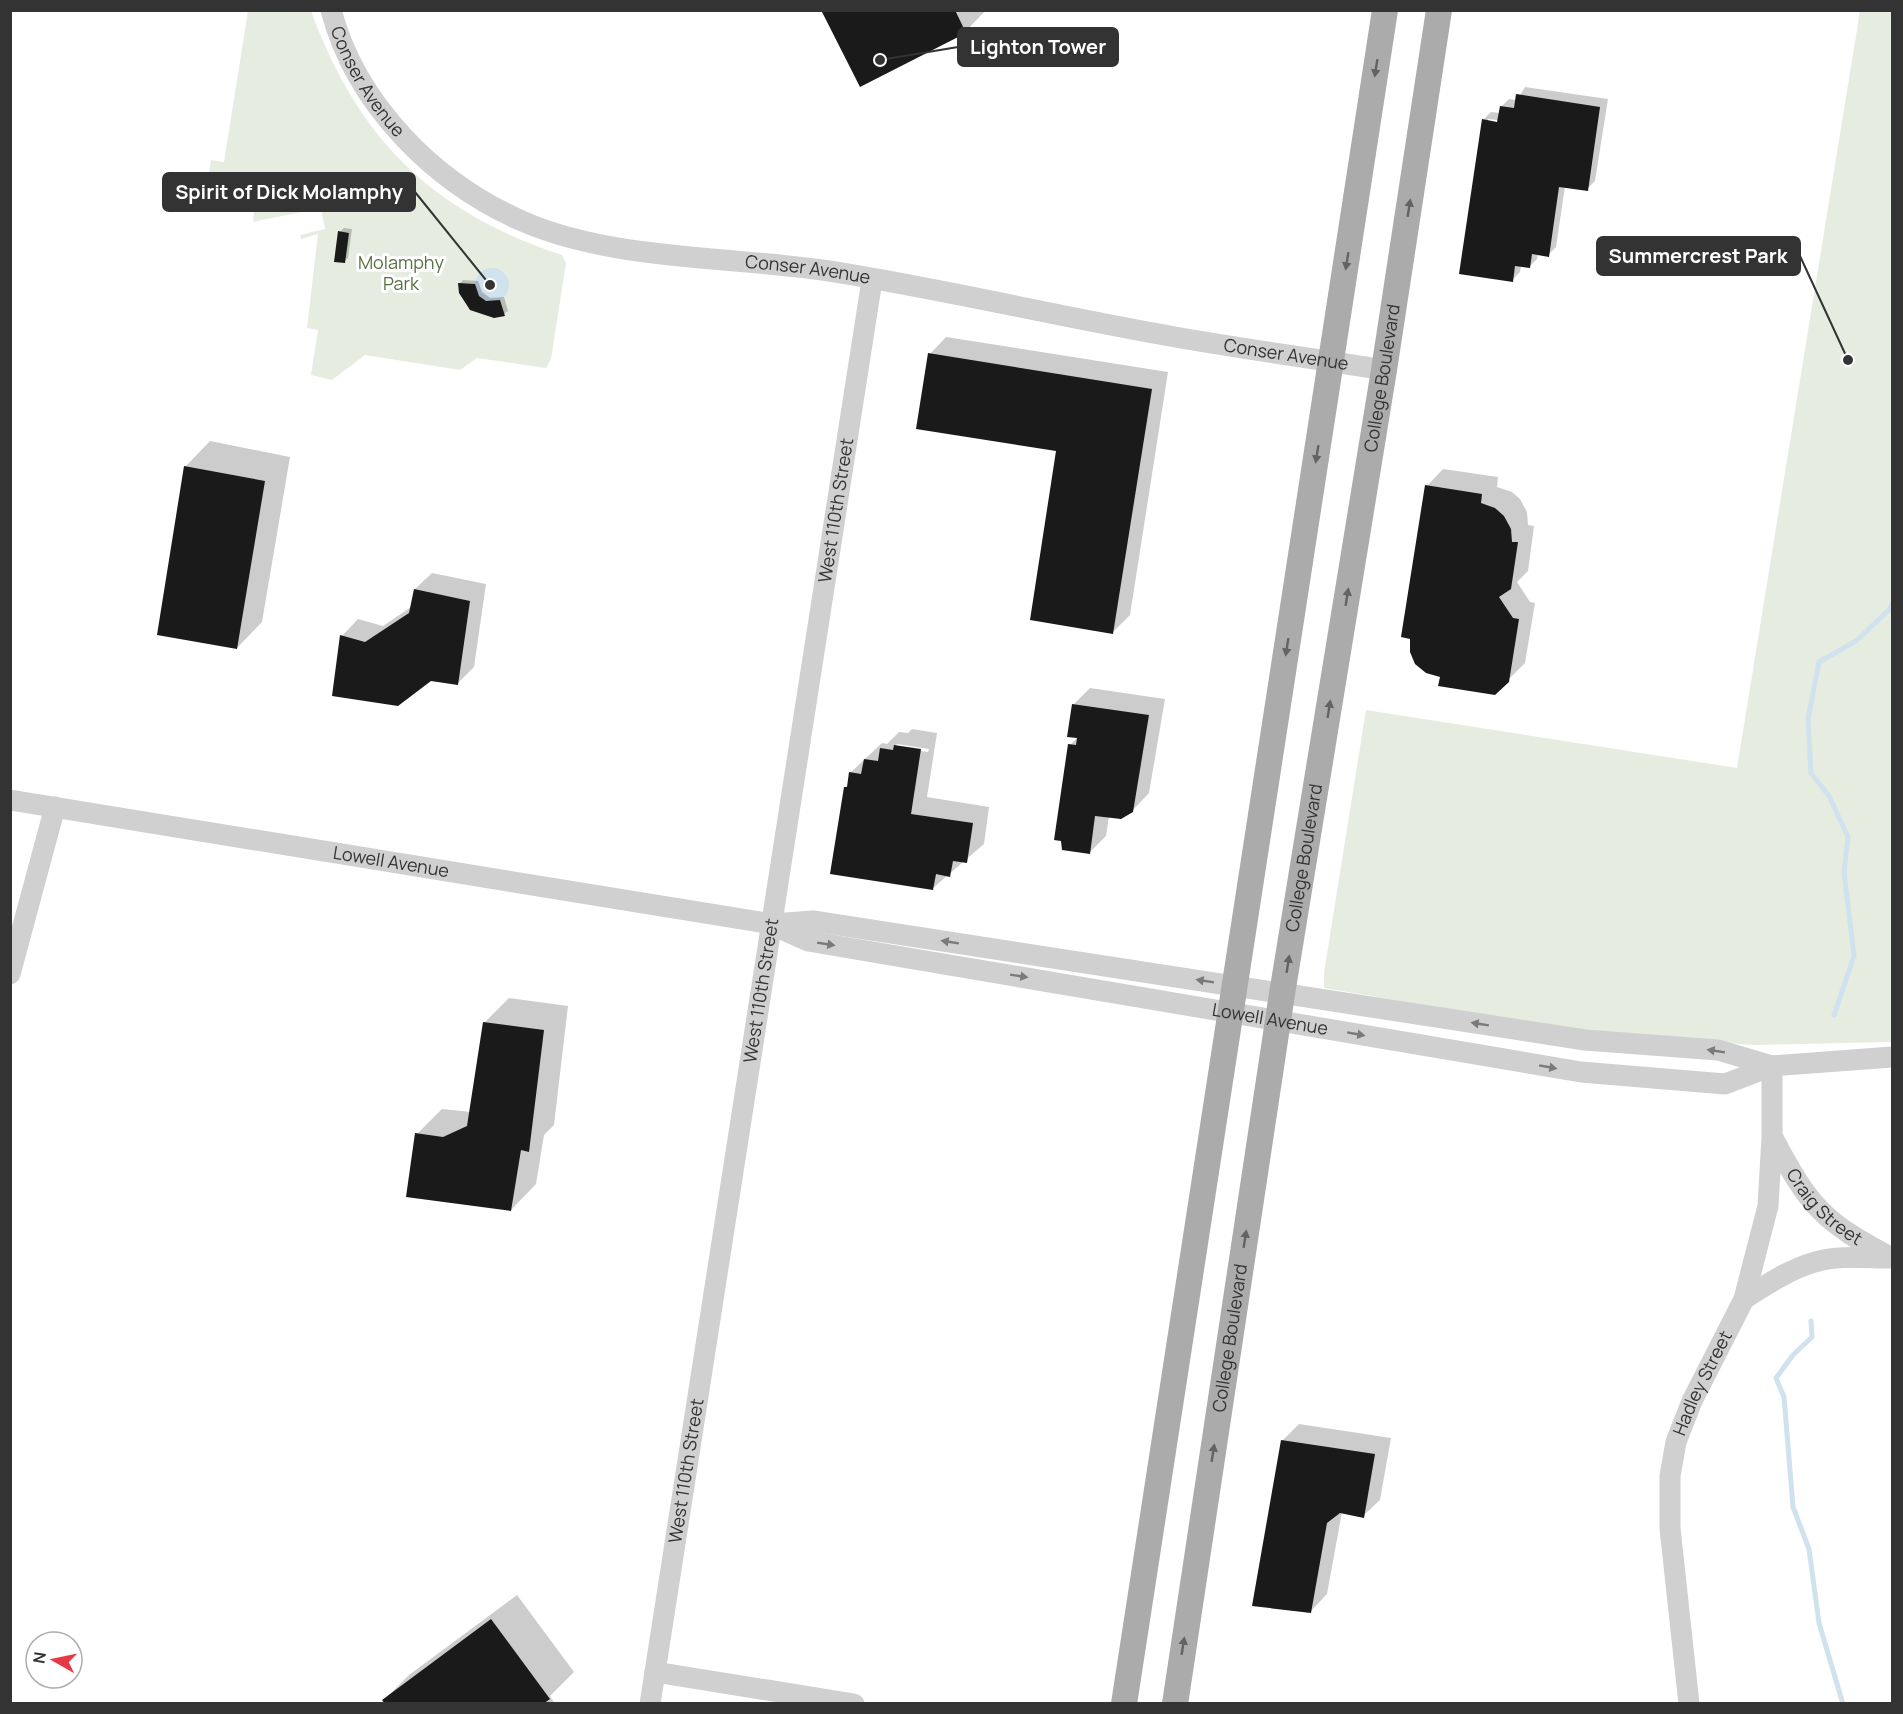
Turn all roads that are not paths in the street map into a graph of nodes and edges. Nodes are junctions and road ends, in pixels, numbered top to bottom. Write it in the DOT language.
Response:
graph roads {
  1 [pos="331,10"];
  2 [pos="1385,10"];
  3 [pos="1439,10"];
  4 [pos="872,280"];
  5 [pos="1332,361"];
  6 [pos="1384,370"];
  7 [pos="10,800"];
  8 [pos="55,807"];
  9 [pos="772,924"];
  10 [pos="12,964"];
  11 [pos="1234,986"];
  12 [pos="1282,994"];
  13 [pos="1230,1012"];
  14 [pos="1279,1020"];
  15 [pos="1893,1057"];
  16 [pos="1772,1066"];
  17 [pos="1772,1137"];
  18 [pos="1893,1258"];
  19 [pos="1744,1299"];
  20 [pos="655,1672"];
  21 [pos="650,1704"];
  22 [pos="854,1704"];
  23 [pos="1124,1704"];
  24 [pos="1174,1704"];
  25 [pos="1689,1704"];
  1 -- 4 [label="street, Conser Avenue"];
  2 -- 5 [label="main road, one-way"];
  6 -- 3 [label="main road, College Boulevard, one-way"];
  4 -- 5 [label="street, Conser Avenue"];
  4 -- 9 [label="street, West 110th Street"];
  5 -- 6 [label="street, Conser Avenue"];
  5 -- 11 [label="main road, one-way"];
  12 -- 6 [label="main road, College Boulevard, one-way"];
  7 -- 8 [label="street, Lowell Avenue"];
  8 -- 9 [label="street, Lowell Avenue"];
  8 -- 10 [label="street"];
  11 -- 9 [label="street, Lowell Avenue, one-way"];
  9 -- 13 [label="street, Lowell Avenue, one-way"];
  9 -- 20 [label="street, West 110th Street"];
  11 -- 12 [label="street, Lowell Avenue"];
  11 -- 13 [label="main road"];
  12 -- 14 [label="main road, College Boulevard"];
  16 -- 12 [label="street, Lowell Avenue, one-way"];
  13 -- 14 [label="street, Lowell Avenue"];
  13 -- 23 [label="main road"];
  14 -- 16 [label="street, Lowell Avenue, one-way"];
  24 -- 14 [label="main road, College Boulevard, one-way"];
  15 -- 16 [label="street, Lowell Avenue"];
  16 -- 17 [label="street, Hadley Street"];
  17 -- 18 [label="street, Craig Street"];
  17 -- 19 [label="street, Hadley Street"];
  18 -- 19 [label="street, Craig Street"];
  19 -- 25 [label="street, Hadley Street"];
  20 -- 21 [label="street, West 110th Street"];
  20 -- 22 [label="street"];
}
